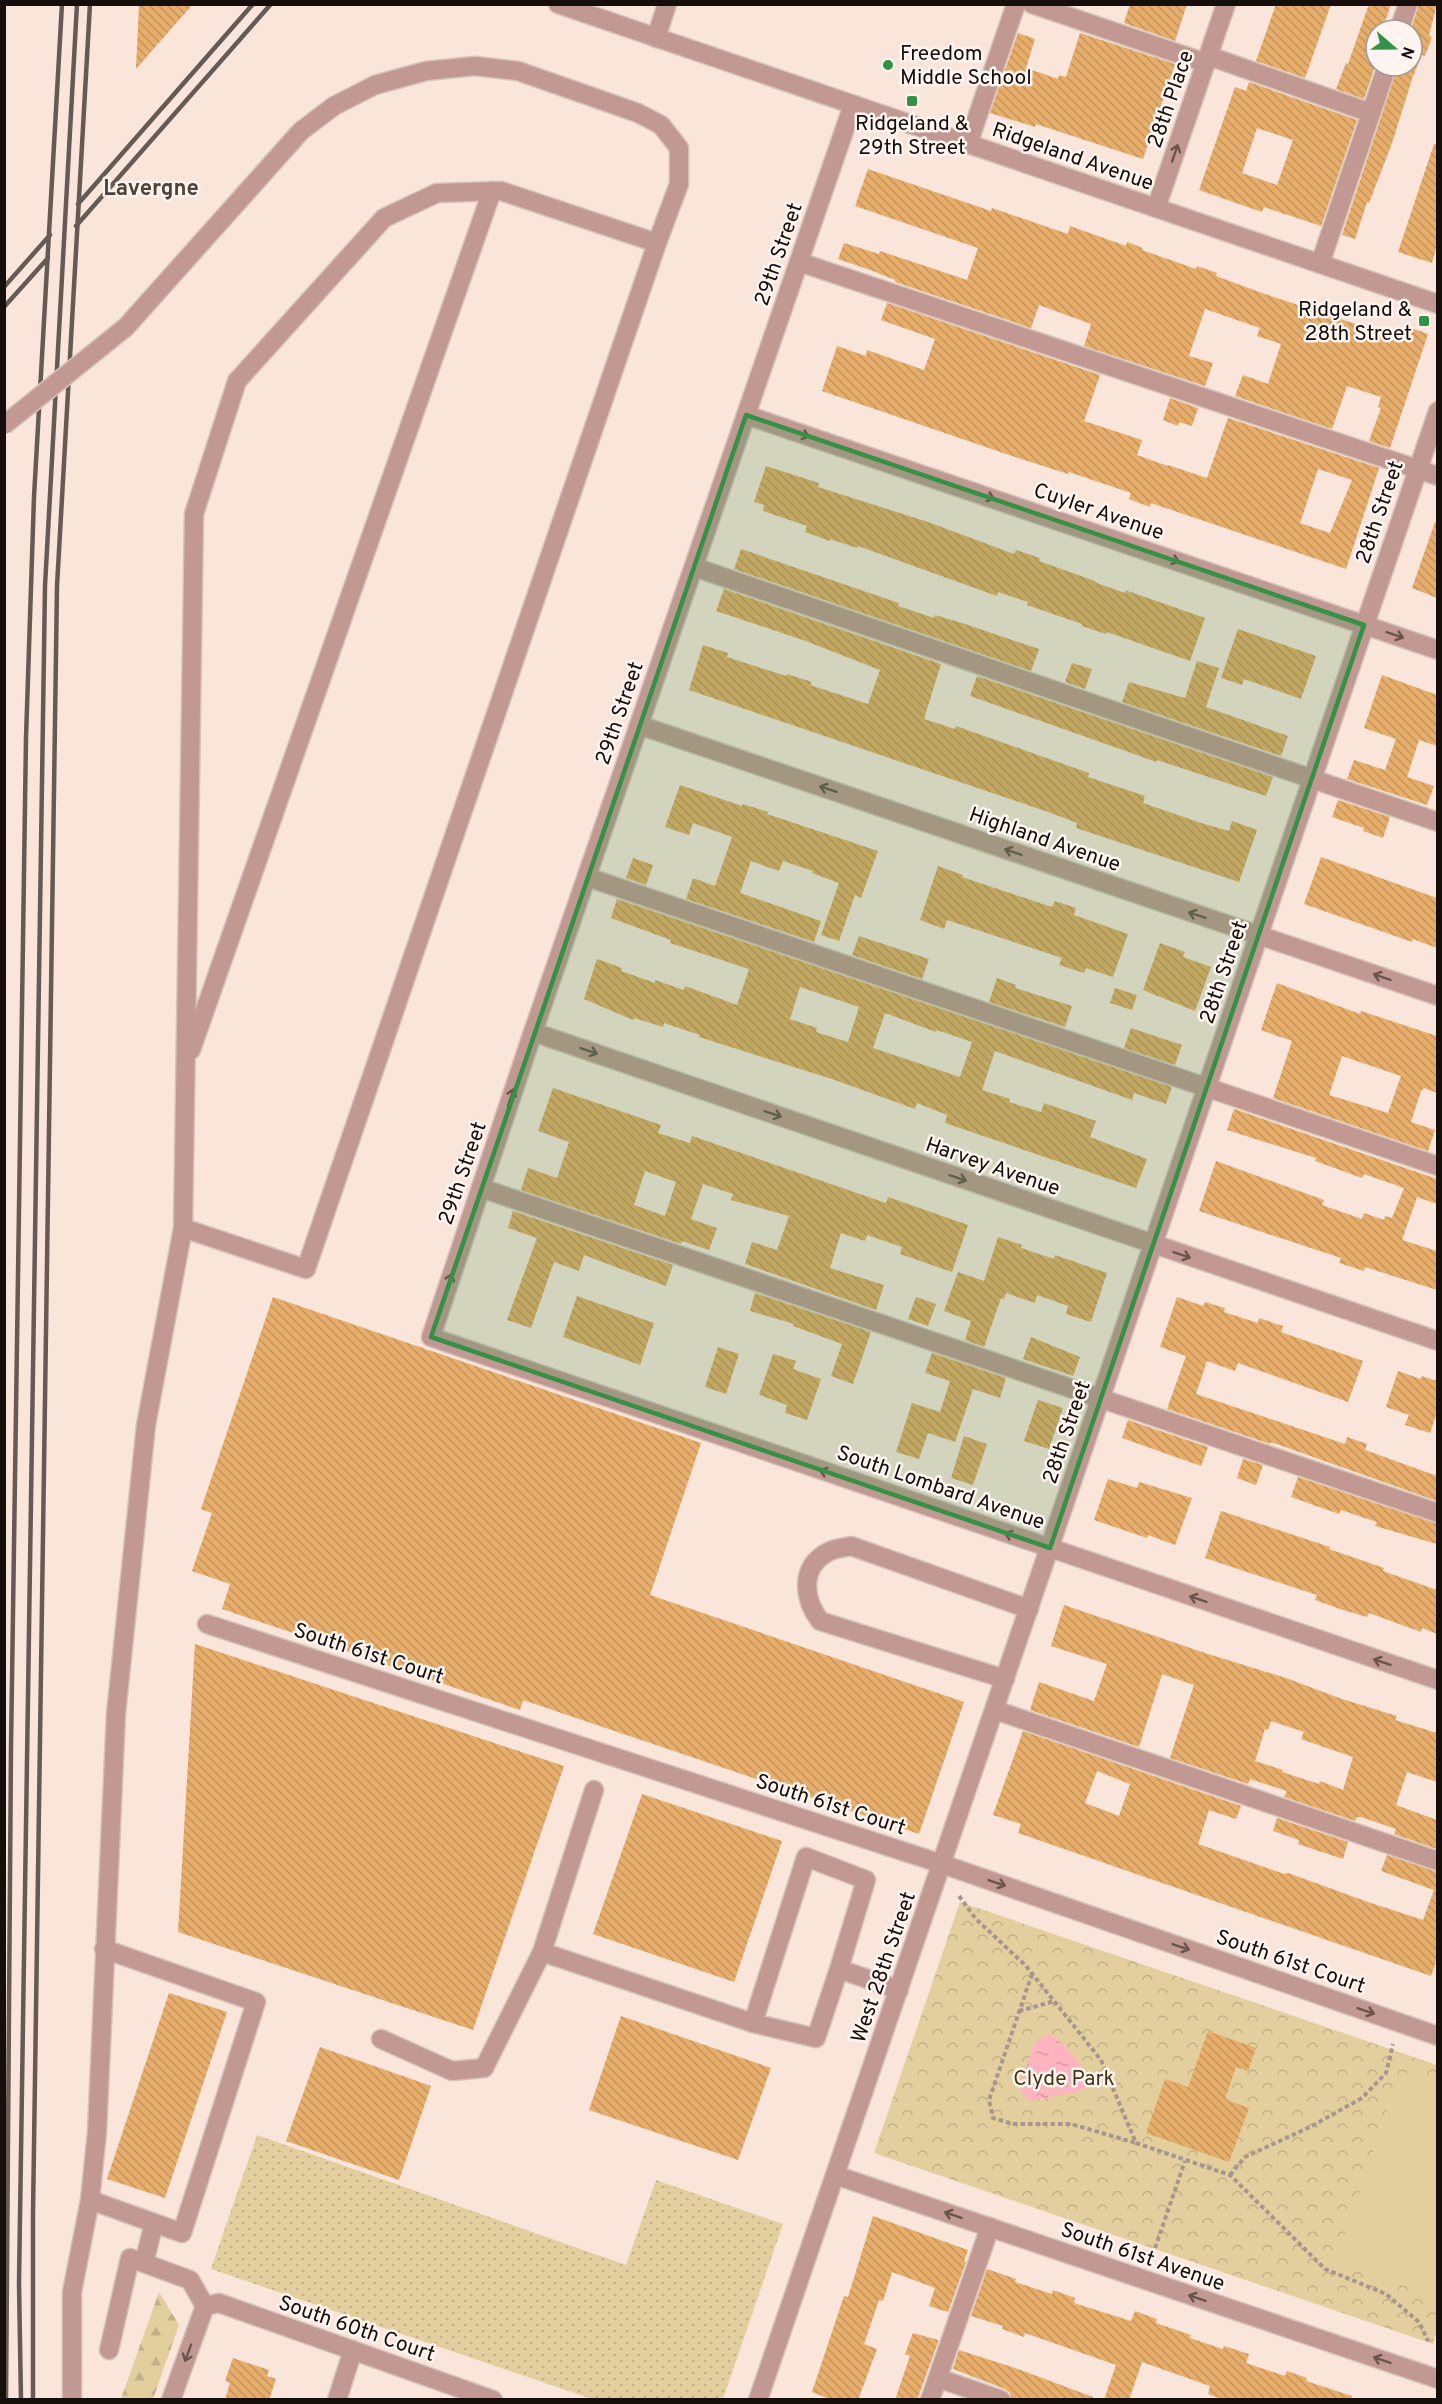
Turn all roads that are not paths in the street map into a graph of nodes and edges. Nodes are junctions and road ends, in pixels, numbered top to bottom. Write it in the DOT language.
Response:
graph roads {
  1 [pos="558,4"];
  2 [pos="668,4"];
  3 [pos="1016,4"];
  4 [pos="1032,4"];
  5 [pos="1226,4"];
  6 [pos="656,38"];
  7 [pos="1207,59"];
  8 [pos="1383,78"];
  9 [pos="853,105"];
  10 [pos="1371,113"];
  11 [pos="968,144"];
  12 [pos="492,191"];
  13 [pos="1156,208"];
  14 [pos="657,243"];
  15 [pos="799,261"];
  16 [pos="1320,264"];
  17 [pos="1437,304"];
  18 [pos="1437,411"];
  19 [pos="746,415"];
  20 [pos="4,425"];
  21 [pos="1418,469"];
  22 [pos="1437,476"];
  23 [pos="693,567"];
  24 [pos="1364,625"];
  25 [pos="1437,650"];
  26 [pos="639,725"];
  27 [pos="1312,779"];
  28 [pos="1437,822"];
  29 [pos="587,877"];
  30 [pos="1259,936"];
  31 [pos="1437,996"];
  32 [pos="533,1032"];
  33 [pos="186,1067"];
  34 [pos="1207,1088"];
  35 [pos="1437,1166"];
  36 [pos="481,1188"];
  37 [pos="183,1228"];
  38 [pos="1153,1245"];
  39 [pos="431,1337"];
  40 [pos="1437,1341"];
  41 [pos="1101,1397"];
  42 [pos="1437,1513"];
  43 [pos="1050,1548"];
  44 [pos="1029,1609"];
  45 [pos="207,1624"];
  46 [pos="1005,1680"];
  47 [pos="1437,1680"];
  48 [pos="995,1710"];
  49 [pos="594,1790"];
  50 [pos="1437,1861"];
  51 [pos="942,1864"];
  52 [pos="104,1950"];
  53 [pos="542,1952"];
  54 [pos="839,1969"];
  55 [pos="898,1990"];
  56 [pos="753,2023"];
  57 [pos="1437,2036"];
  58 [pos="381,2039"];
  59 [pos="835,2175"];
  60 [pos="90,2200"];
  61 [pos="154,2223"];
  62 [pos="990,2227"];
  63 [pos="144,2263"];
  64 [pos="205,2306"];
  65 [pos="109,2350"];
  66 [pos="353,2350"];
  67 [pos="938,2378"];
  68 [pos="1437,2379"];
  69 [pos="72,2400"];
  70 [pos="171,2400"];
  71 [pos="337,2400"];
  72 [pos="493,2400"];
  73 [pos="758,2400"];
  74 [pos="930,2400"];
  75 [pos="1001,2400"];
  1 -- 6 [label="street, Ridgeland Avenue"];
  2 -- 6 [label="street"];
  3 -- 11 [label="street"];
  4 -- 7 [label="street"];
  5 -- 7 [label="street, 28th Place"];
  6 -- 9 [label="street, Ridgeland Avenue"];
  7 -- 10 [label="street"];
  13 -- 7 [label="street, 28th Place, one-way"];
  8 -- 10 [label="street"];
  9 -- 11 [label="street, Ridgeland Avenue"];
  9 -- 15 [label="street, 29th Street"];
  10 -- 16 [label="street"];
  11 -- 13 [label="street, Ridgeland Avenue"];
  12 -- 14 [label="street"];
  12 -- 33 [label="street"];
  12 -- 33 [label="street"];
  13 -- 16 [label="street, Ridgeland Avenue"];
  14 -- 20 [label="street, bridge"];
  14 -- 37 [label="street"];
  15 -- 19 [label="street, 29th Street"];
  15 -- 21 [label="street"];
  16 -- 17 [label="street, Ridgeland Avenue"];
  18 -- 21 [label="street, 28th Street"];
  19 -- 23 [label="street, 29th Street"];
  19 -- 24 [label="street, Cuyler Avenue, one-way"];
  21 -- 22 [label="street"];
  21 -- 24 [label="street, 28th Street"];
  23 -- 26 [label="street, 29th Street"];
  23 -- 27 [label="street"];
  24 -- 25 [label="street, Cuyler Avenue, one-way"];
  24 -- 27 [label="street, 28th Street"];
  26 -- 29 [label="street, 29th Street"];
  30 -- 26 [label="street, Highland Avenue, one-way"];
  27 -- 28 [label="street"];
  27 -- 30 [label="street, 28th Street"];
  29 -- 32 [label="street, 29th Street"];
  29 -- 34 [label="street"];
  31 -- 30 [label="street, Highland Avenue, one-way"];
  30 -- 34 [label="street, 28th Street"];
  36 -- 32 [label="street, 29th Street, one-way"];
  32 -- 38 [label="street, Harvey Avenue, one-way"];
  33 -- 37 [label="street"];
  34 -- 35 [label="street"];
  34 -- 38 [label="street, 28th Street"];
  39 -- 36 [label="street, 29th Street, one-way"];
  36 -- 41 [label="street"];
  37 -- 52 [label="street"];
  38 -- 40 [label="street, Harvey Avenue, one-way"];
  38 -- 41 [label="street, 28th Street"];
  43 -- 39 [label="street, South Lombard Avenue, one-way"];
  41 -- 42 [label="street"];
  41 -- 43 [label="street, 28th Street"];
  43 -- 44 [label="street, West 28th Street"];
  47 -- 43 [label="street, South Lombard Avenue, one-way"];
  44 -- 46 [label="street, West 28th Street"];
  44 -- 46 [label="street"];
  45 -- 51 [label="street, South 61st Court"];
  46 -- 48 [label="street, West 28th Street"];
  48 -- 50 [label="street"];
  48 -- 51 [label="street, West 28th Street"];
  49 -- 53 [label="street"];
  51 -- 55 [label="street, West 28th Street"];
  51 -- 57 [label="street, South 61st Court, one-way"];
  52 -- 60 [label="street"];
  52 -- 61 [label="street"];
  53 -- 56 [label="street"];
  53 -- 58 [label="street"];
  54 -- 55 [label="street"];
  54 -- 56 [label="street"];
  54 -- 56 [label="street"];
  55 -- 59 [label="street, West 28th Street"];
  62 -- 59 [label="street, South 61st Avenue, one-way"];
  59 -- 73 [label="street, West 28th Street"];
  60 -- 61 [label="street"];
  60 -- 69 [label="street"];
  61 -- 63 [label="street"];
  62 -- 67 [label="street"];
  68 -- 62 [label="street, South 61st Avenue, one-way"];
  63 -- 64 [label="street"];
  63 -- 65 [label="street"];
  64 -- 66 [label="street, South 60th Court"];
  64 -- 70 [label="street, one-way"];
  66 -- 71 [label="street"];
  66 -- 72 [label="street, South 60th Court"];
  67 -- 74 [label="street"];
  67 -- 75 [label="street"];
}
